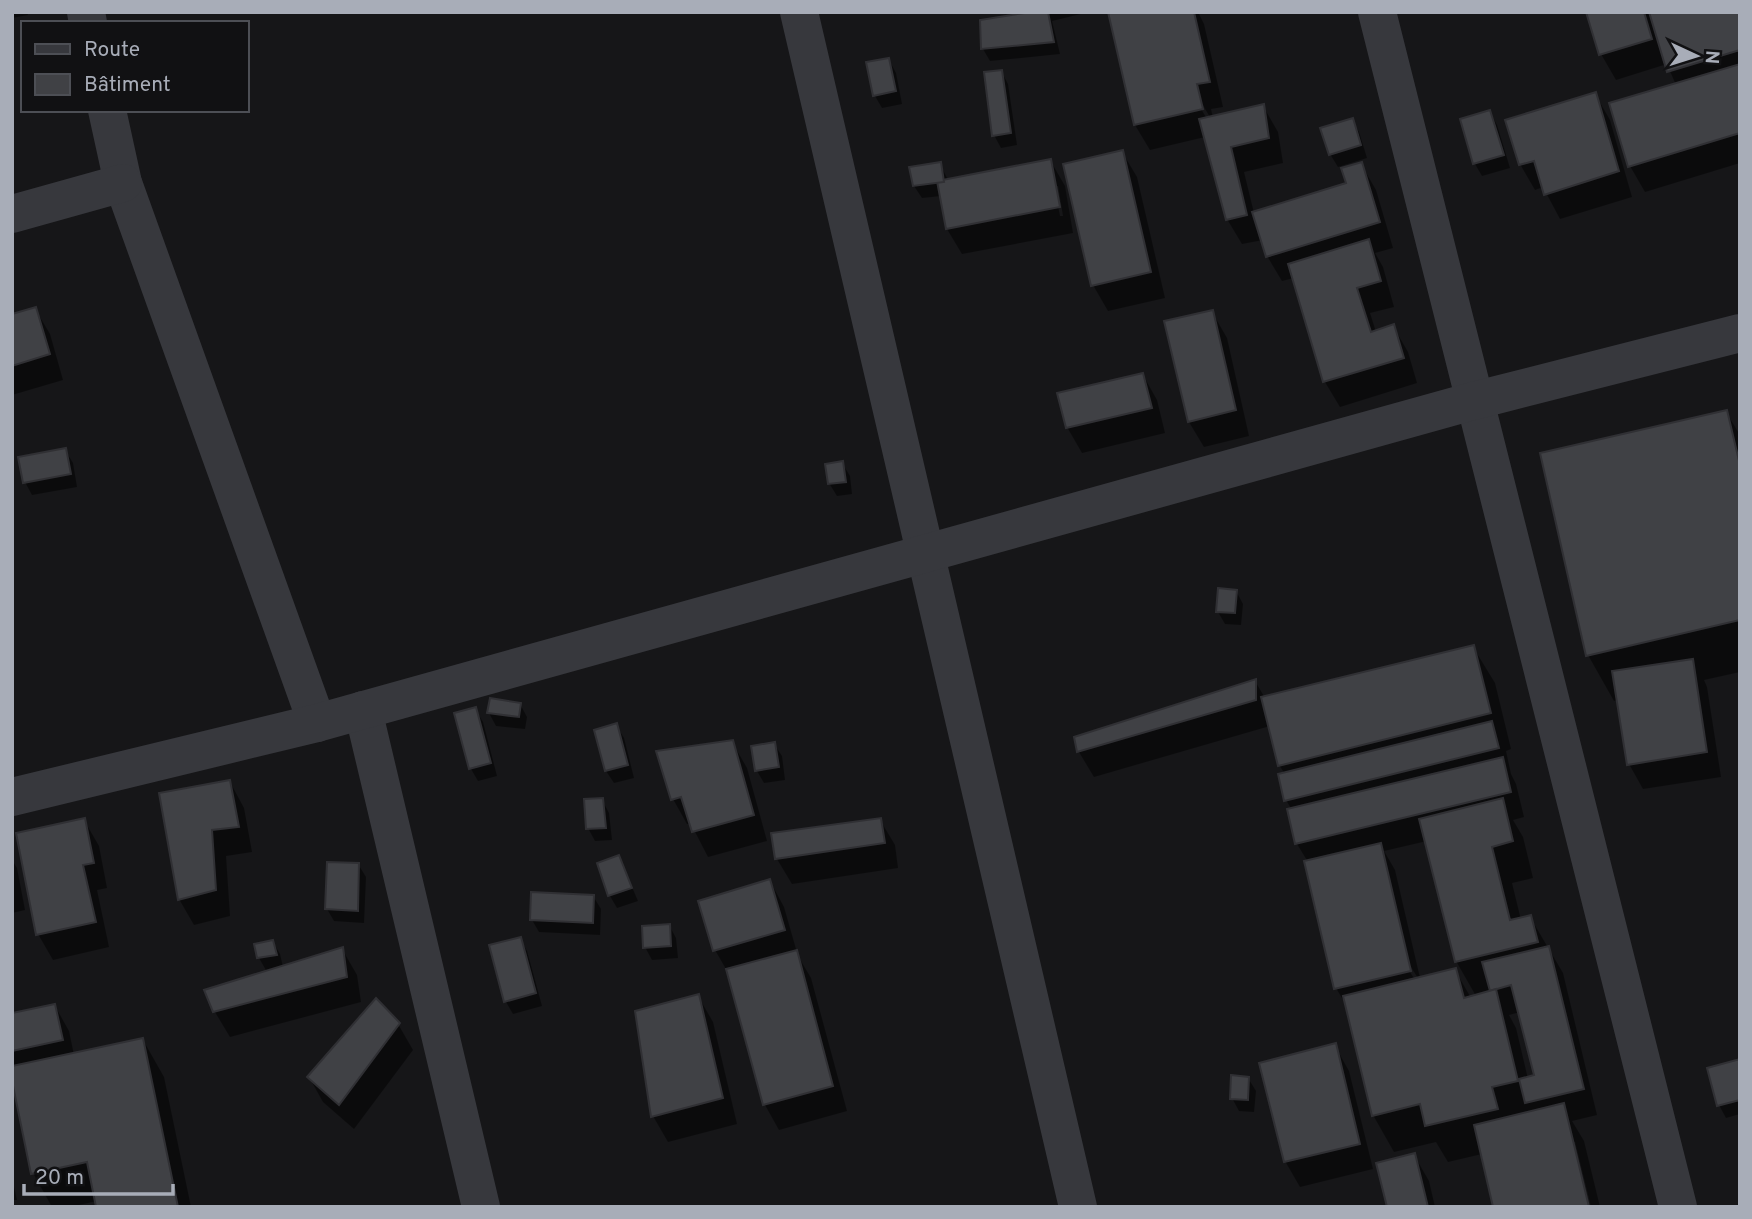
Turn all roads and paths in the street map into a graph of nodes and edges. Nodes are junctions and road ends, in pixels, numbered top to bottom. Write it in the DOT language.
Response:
graph roads {
  1 [pos="799,12"];
  2 [pos="1377,12"];
  3 [pos="107,112"];
  4 [pos="123,183"];
  5 [pos="12,214"];
  6 [pos="1740,333"];
  7 [pos="1473,401"];
  8 [pos="924,552"];
  9 [pos="363,710"];
  10 [pos="317,723"];
  11 [pos="12,797"];
  12 [pos="481,1207"];
  13 [pos="1078,1207"];
  14 [pos="1678,1207"];
  1 -- 8 [label="street"];
  2 -- 7 [label="street"];
  3 -- 4 [label="street"];
  4 -- 5 [label="street"];
  4 -- 10 [label="street"];
  6 -- 7 [label="street"];
  7 -- 8 [label="street"];
  7 -- 14 [label="street"];
  8 -- 9 [label="street"];
  8 -- 13 [label="street"];
  9 -- 10 [label="street"];
  9 -- 12 [label="street"];
  10 -- 11 [label="street"];
}
